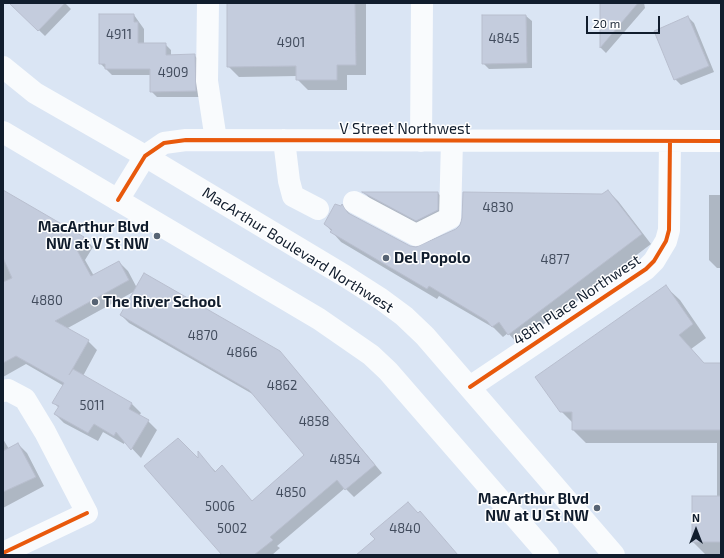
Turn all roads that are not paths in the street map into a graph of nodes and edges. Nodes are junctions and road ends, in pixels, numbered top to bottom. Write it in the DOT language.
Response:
graph roads {
  1 [pos="208,3"];
  2 [pos="422,3"];
  3 [pos="3,67"];
  4 [pos="3,132"];
  5 [pos="216,140"];
  6 [pos="284,140"];
  7 [pos="421,141"];
  8 [pos="452,141"];
  9 [pos="670,141"];
  10 [pos="721,141"];
  11 [pos="145,156"];
  12 [pos="118,200"];
  13 [pos="354,202"];
  14 [pos="318,209"];
  15 [pos="470,387"];
  16 [pos="3,391"];
  17 [pos="3,554"];
  18 [pos="548,555"];
  19 [pos="614,555"];
  1 -- 5 [label="main road"];
  2 -- 7 [label="main road"];
  3 -- 11 [label="main road, MacArthur Boulevard Northwest"];
  4 -- 12 [label="main road"];
  5 -- 6 [label="main road, V Street Northwest"];
  5 -- 11 [label="main road, V Street Northwest"];
  6 -- 7 [label="main road, V Street Northwest"];
  6 -- 14 [label="main road"];
  7 -- 8 [label="main road, V Street Northwest"];
  8 -- 9 [label="main road, V Street Northwest"];
  8 -- 13 [label="main road"];
  9 -- 10 [label="main road, V Street Northwest"];
  9 -- 15 [label="main road, 48th Place Northwest"];
  11 -- 12 [label="main road, V Street Northwest"];
  11 -- 15 [label="main road, MacArthur Boulevard Northwest"];
  12 -- 18 [label="main road"];
  15 -- 19 [label="main road, MacArthur Boulevard Northwest"];
  16 -- 17 [label="main road"];
}
